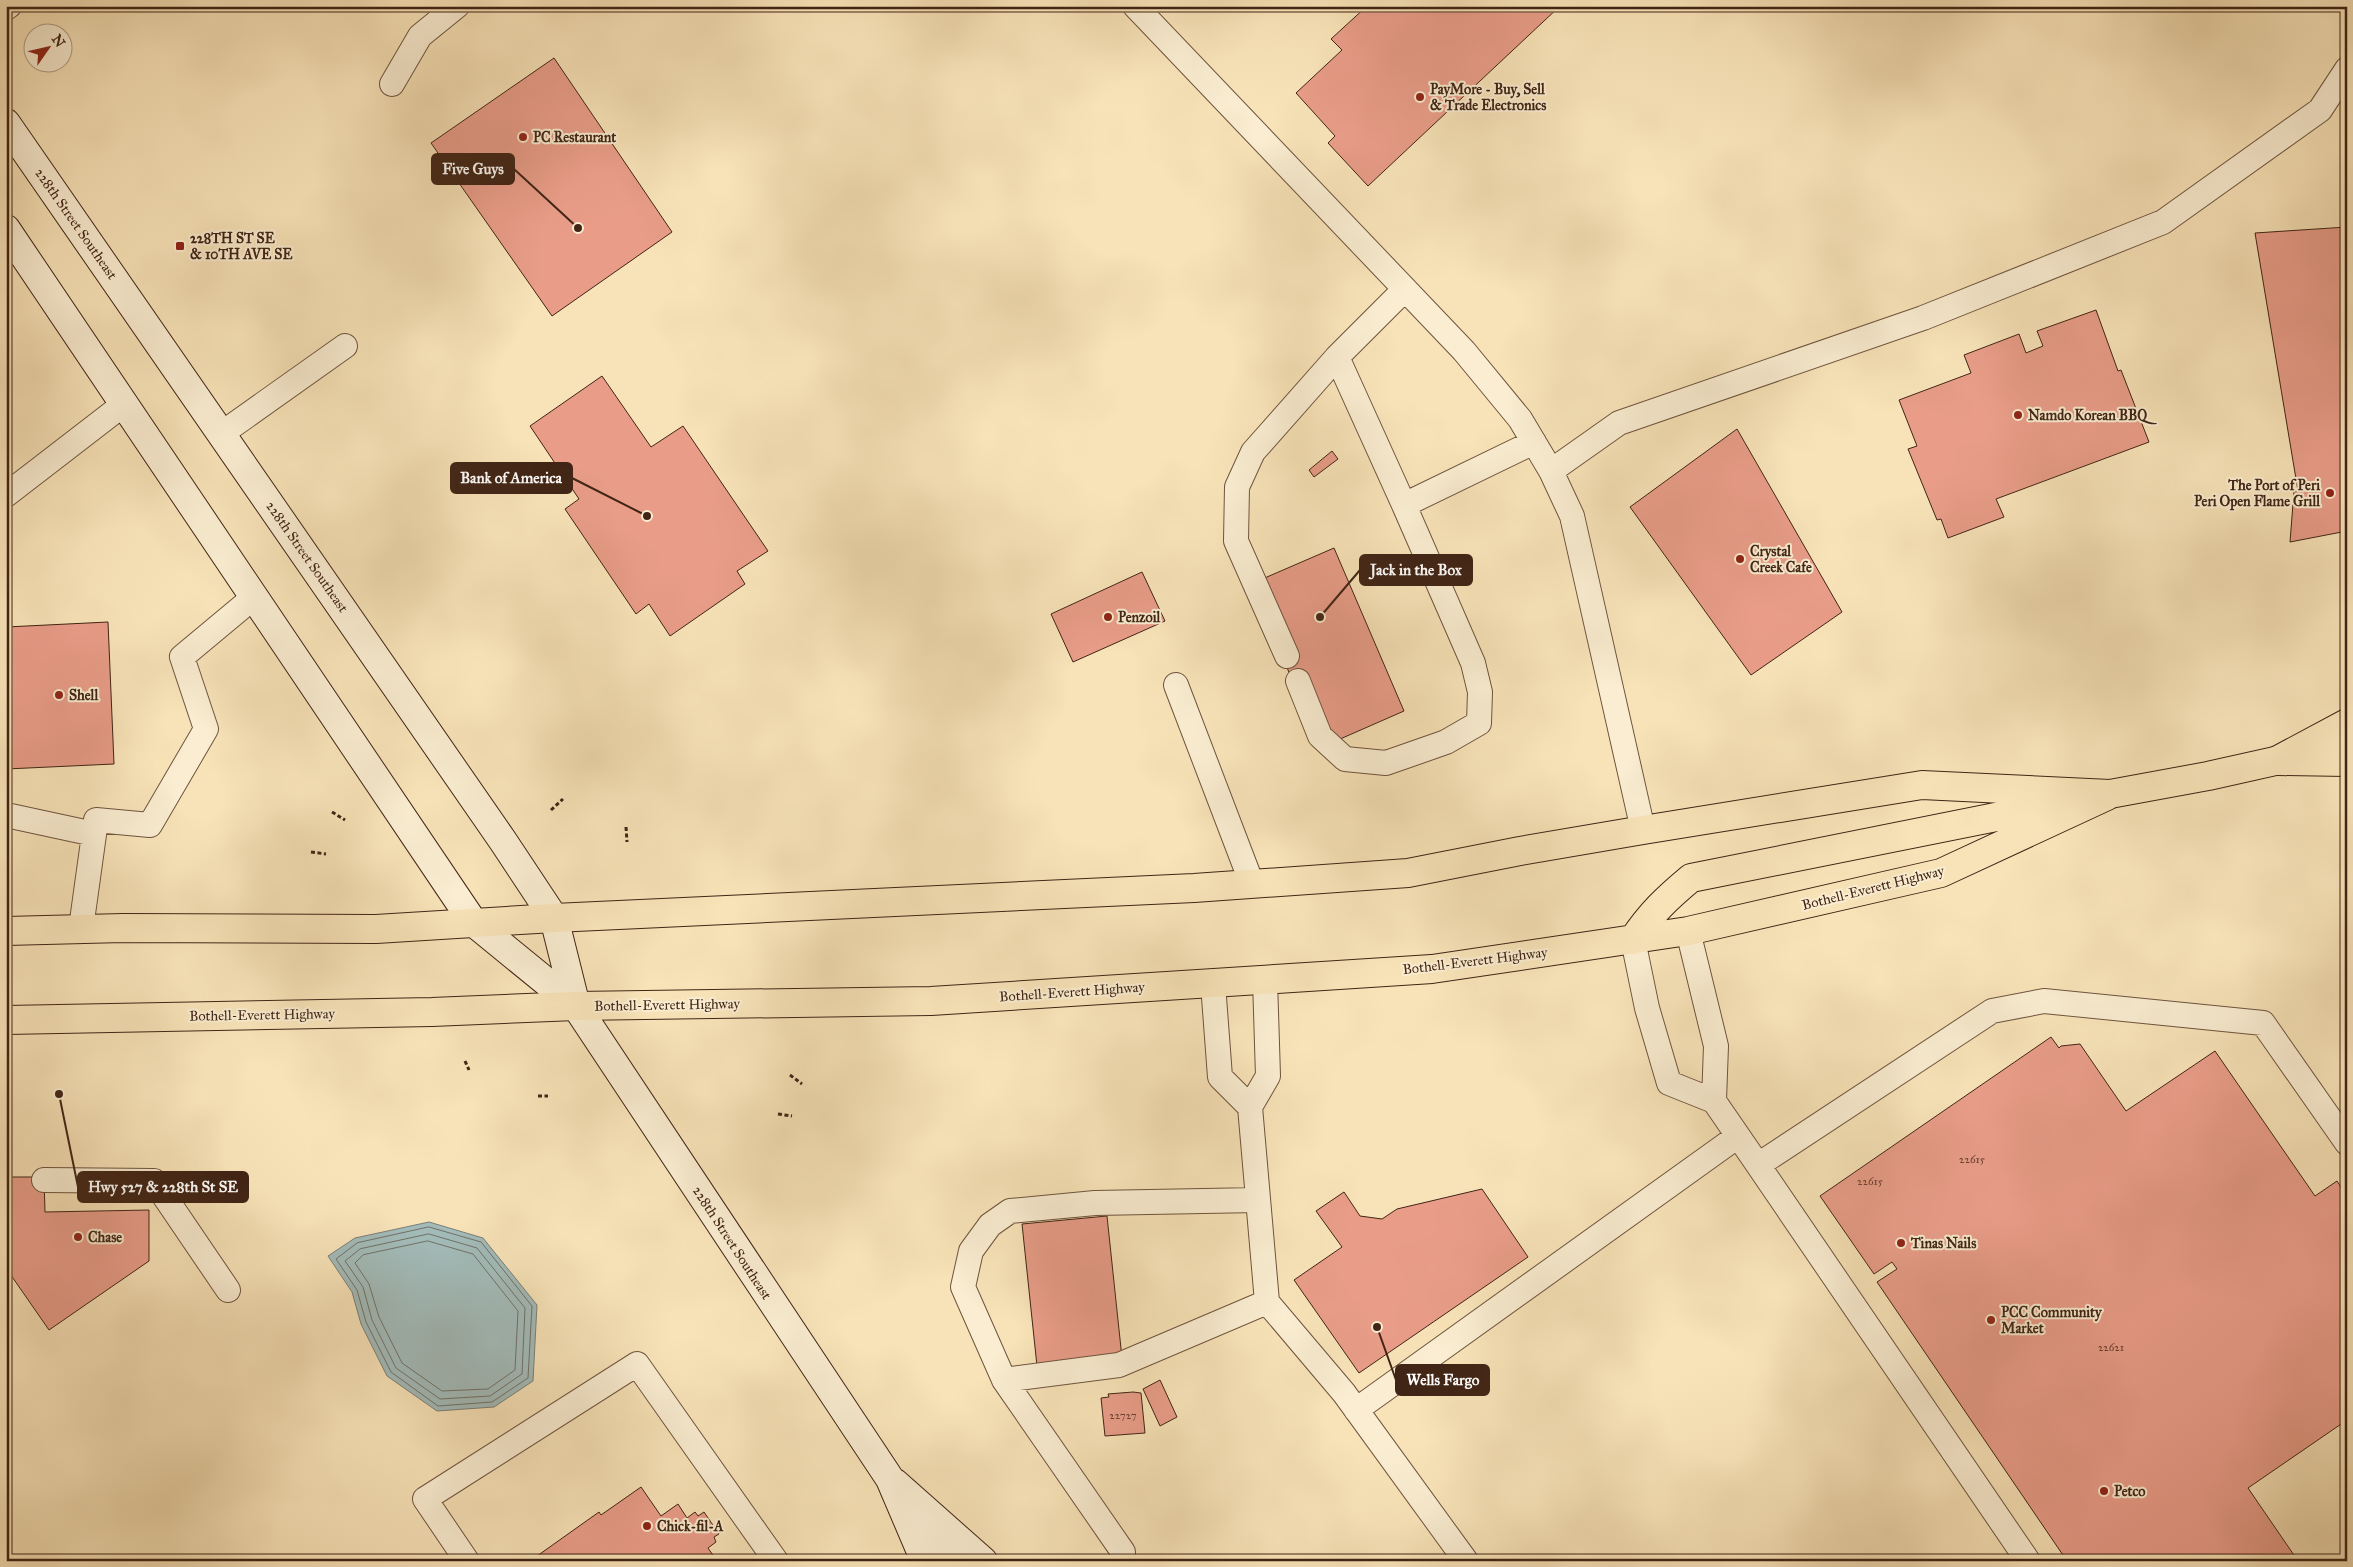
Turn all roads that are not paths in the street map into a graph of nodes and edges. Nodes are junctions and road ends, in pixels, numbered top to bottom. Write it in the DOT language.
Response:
graph roads {
  1 [pos="9,6"];
  2 [pos="457,6"];
  3 [pos="1135,6"];
  4 [pos="6,8"];
  5 [pos="2347,69"];
  6 [pos="392,84"];
  7 [pos="6,123"];
  8 [pos="6,228"];
  9 [pos="1405,289"];
  10 [pos="345,346"];
  11 [pos="1337,357"];
  12 [pos="124,404"];
  13 [pos="221,434"];
  14 [pos="1534,442"];
  15 [pos="1551,471"];
  16 [pos="6,494"];
  17 [pos="1404,506"];
  18 [pos="254,597"];
  19 [pos="1287,656"];
  20 [pos="1298,681"];
  21 [pos="1176,685"];
  22 [pos="2347,723"];
  23 [pos="2347,745"];
  24 [pos="2276,761"];
  25 [pos="2347,762"];
  26 [pos="2110,794"];
  27 [pos="6,815"];
  28 [pos="1643,830"];
  29 [pos="94,834"];
  30 [pos="1252,884"];
  31 [pos="554,918"];
  32 [pos="473,922"];
  33 [pos="81,928"];
  34 [pos="6,931"];
  35 [pos="1688,931"];
  36 [pos="1633,940"];
  37 [pos="1265,980"];
  38 [pos="1213,984"];
  39 [pos="576,1006"];
  40 [pos="6,1020"];
  41 [pos="1714,1101"];
  42 [pos="1250,1107"];
  43 [pos="1738,1136"];
  44 [pos="2347,1143"];
  45 [pos="1758,1164"];
  46 [pos="44,1180"];
  47 [pos="1258,1200"];
  48 [pos="228,1290"];
  49 [pos="1267,1302"];
  50 [pos="1004,1380"];
  51 [pos="1356,1410"];
  52 [pos="890,1479"];
  53 [pos="1123,1552"];
  54 [pos="467,1561"];
  55 [pos="776,1561"];
  56 [pos="925,1561"];
  57 [pos="952,1561"];
  58 [pos="983,1561"];
  59 [pos="1466,1561"];
  60 [pos="2028,1561"];
  1 -- 4 [label="lane"];
  2 -- 6 [label="lane"];
  3 -- 9 [label="lane"];
  5 -- 15 [label="lane"];
  7 -- 13 [label="main road, 228th Street Southeast"];
  8 -- 12 [label="main road, 228th Street Southeast"];
  9 -- 11 [label="lane"];
  9 -- 14 [label="lane"];
  10 -- 13 [label="lane"];
  11 -- 17 [label="lane"];
  11 -- 19 [label="lane"];
  12 -- 16 [label="lane"];
  12 -- 18 [label="main road, 228th Street Southeast"];
  13 -- 31 [label="main road, 228th Street Southeast"];
  14 -- 15 [label="lane"];
  14 -- 17 [label="lane"];
  15 -- 28 [label="lane"];
  17 -- 20 [label="lane"];
  18 -- 29 [label="lane"];
  18 -- 32 [label="main road, 228th Street Southeast"];
  21 -- 30 [label="lane"];
  22 -- 24 [label="main road"];
  23 -- 24 [label="main road, Bothell-Everett Highway"];
  24 -- 25 [label="main road"];
  24 -- 26 [label="main road, Bothell-Everett Highway"];
  26 -- 28 [label="main road, Bothell-Everett Highway"];
  26 -- 35 [label="main road, Bothell-Everett Highway"];
  26 -- 36 [label="main road"];
  27 -- 29 [label="lane"];
  28 -- 30 [label="main road, Bothell-Everett Highway"];
  29 -- 33 [label="lane"];
  30 -- 31 [label="main road, Bothell-Everett Highway"];
  31 -- 32 [label="main road, Bothell-Everett Highway"];
  31 -- 39 [label="main road, 228th Street Southeast"];
  32 -- 33 [label="main road, Bothell-Everett Highway"];
  32 -- 39 [label="main road, 228th Street Southeast"];
  33 -- 34 [label="main road, Bothell-Everett Highway"];
  35 -- 36 [label="main road, Bothell-Everett Highway"];
  35 -- 41 [label="lane"];
  36 -- 37 [label="main road, Bothell-Everett Highway"];
  36 -- 41 [label="lane"];
  37 -- 38 [label="main road, Bothell-Everett Highway"];
  37 -- 42 [label="lane"];
  38 -- 39 [label="main road, Bothell-Everett Highway"];
  38 -- 42 [label="lane"];
  39 -- 40 [label="main road, Bothell-Everett Highway"];
  39 -- 52 [label="main road, 228th Street Southeast"];
  41 -- 43 [label="lane"];
  42 -- 47 [label="lane"];
  43 -- 45 [label="lane"];
  43 -- 51 [label="lane"];
  44 -- 45 [label="lane"];
  45 -- 60 [label="lane"];
  46 -- 48 [label="lane"];
  47 -- 49 [label="lane"];
  47 -- 50 [label="lane"];
  49 -- 50 [label="lane"];
  49 -- 51 [label="lane"];
  50 -- 53 [label="lane"];
  51 -- 59 [label="lane"];
  52 -- 56 [label="main road, 228th Street Southeast"];
  52 -- 57 [label="main road"];
  52 -- 58 [label="main road, 228th Street Southeast"];
  54 -- 55 [label="lane"];
}
